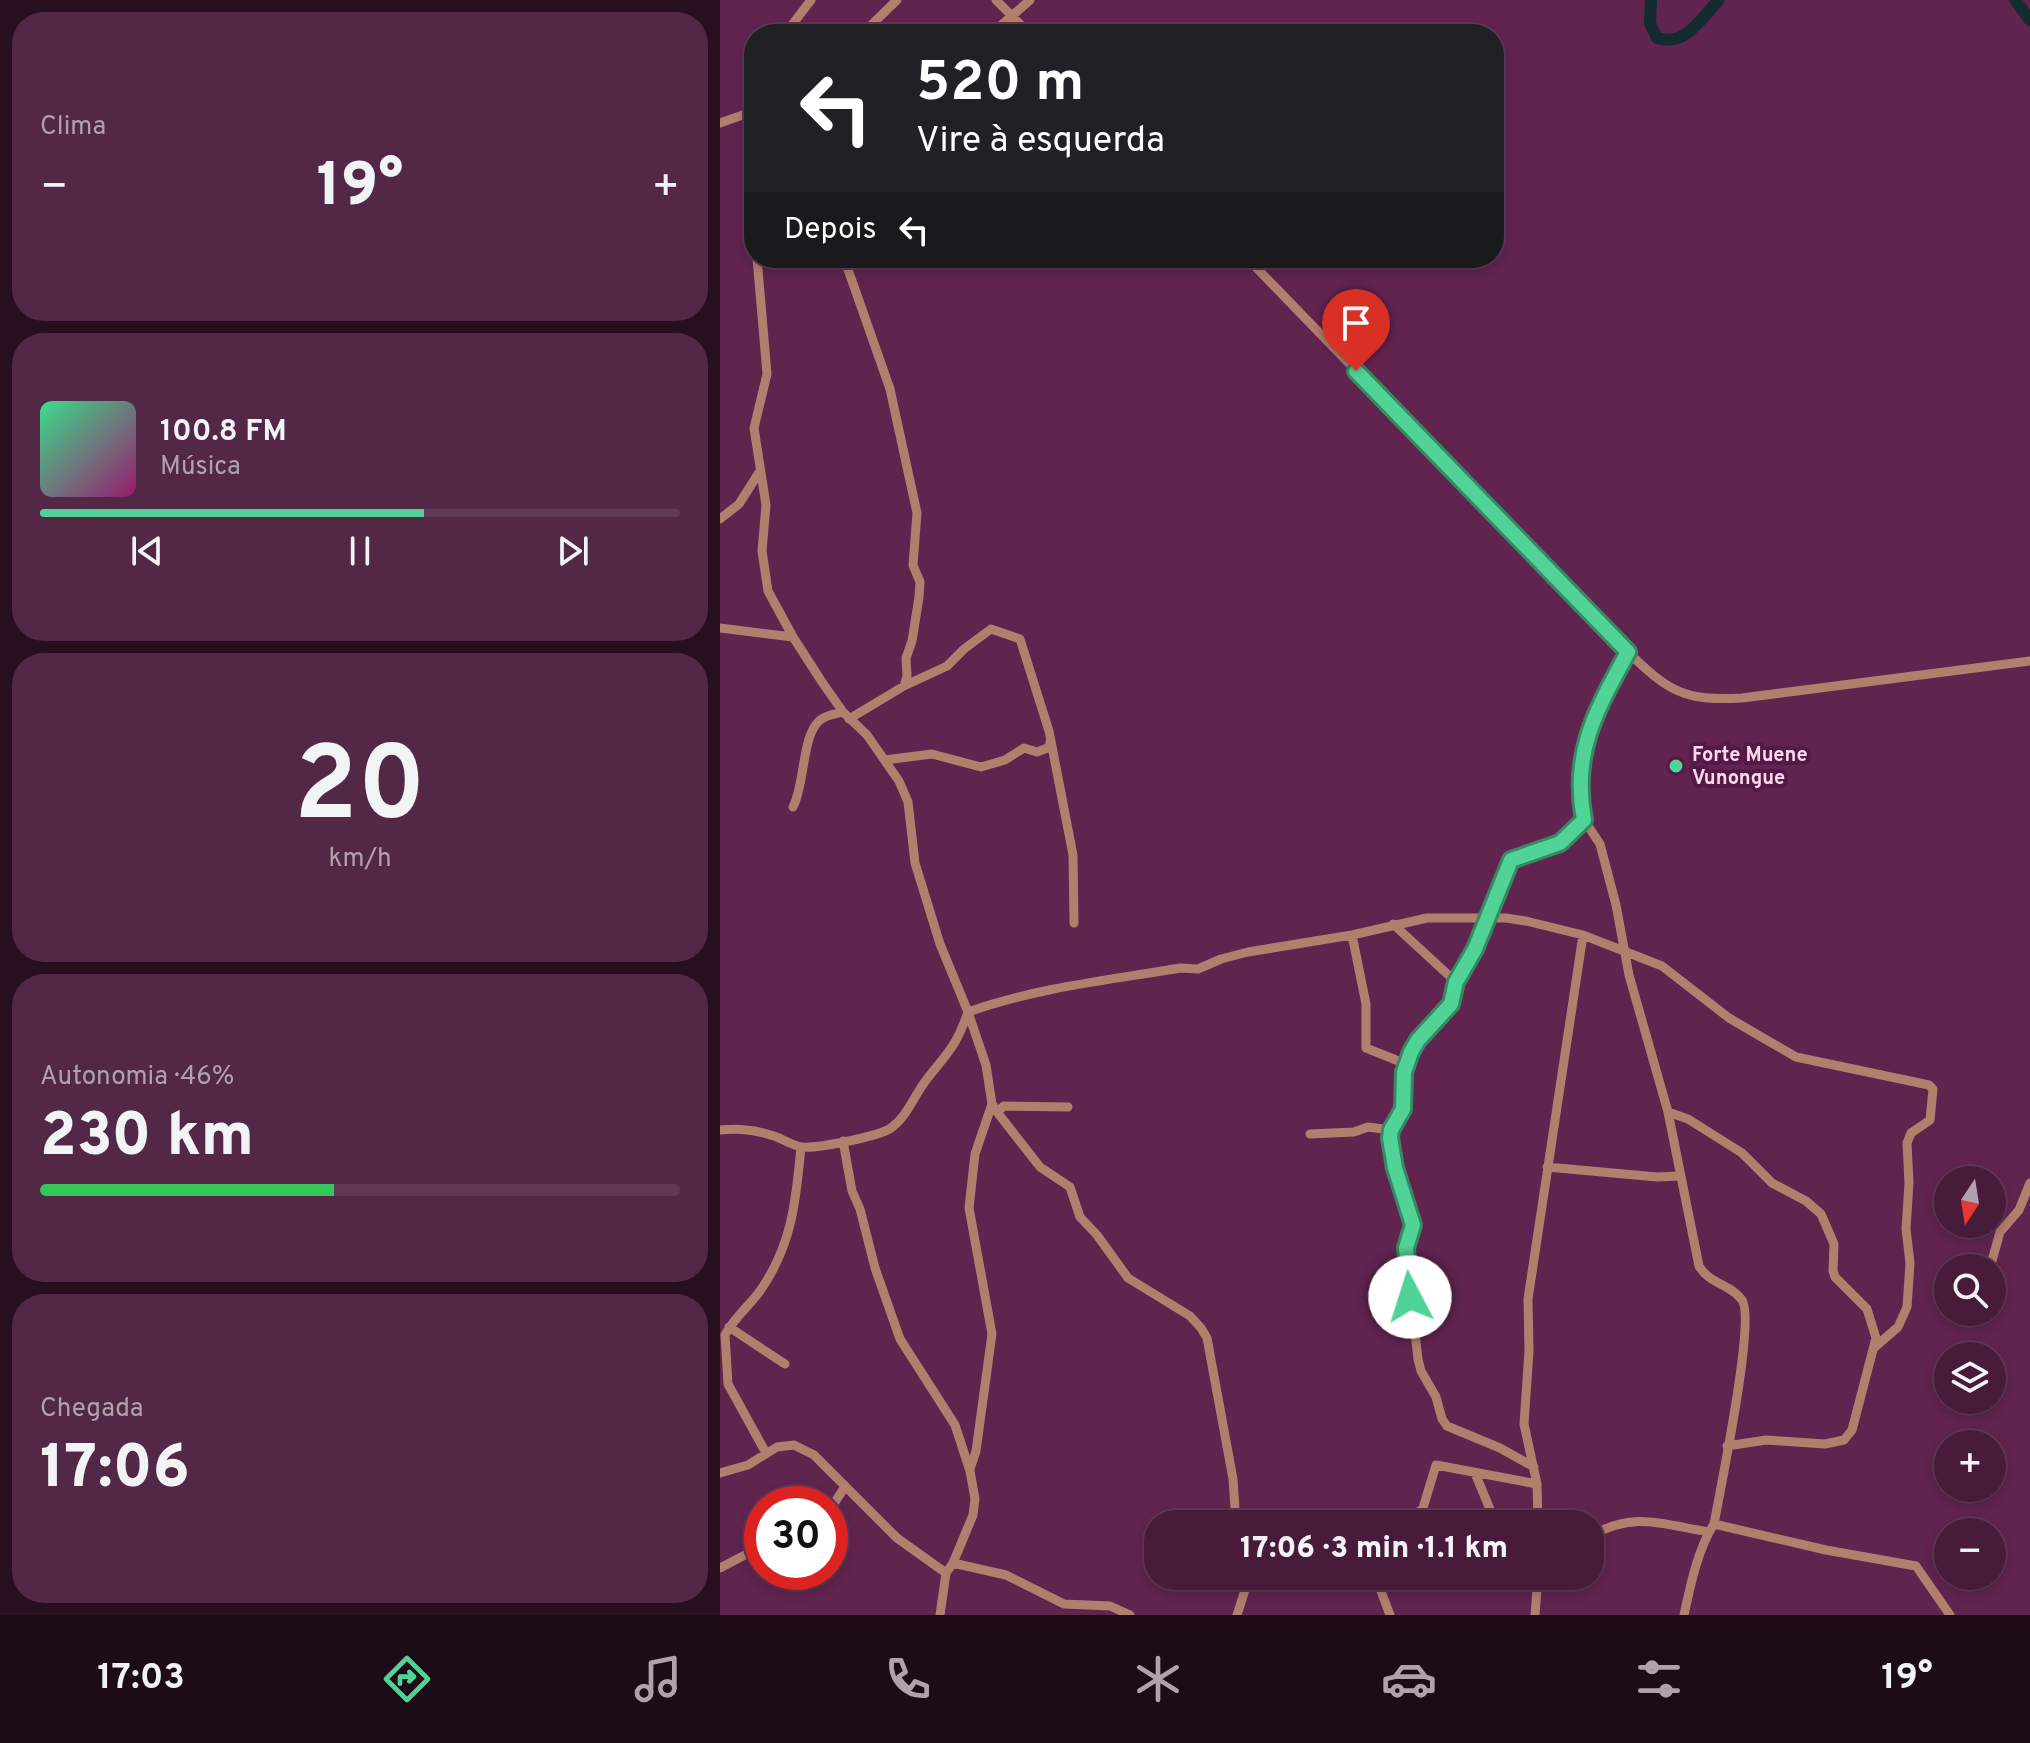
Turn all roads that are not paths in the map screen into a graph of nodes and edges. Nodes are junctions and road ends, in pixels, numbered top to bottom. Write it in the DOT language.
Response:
graph roads {
  1 [pos="811,0"];
  2 [pos="897,0"];
  3 [pos="996,0"];
  4 [pos="1030,0"];
  5 [pos="1011,16"];
  6 [pos="793,24"];
  7 [pos="872,24"];
  8 [pos="1002,24"];
  9 [pos="1019,24"];
  10 [pos="744,115"];
  11 [pos="720,123"];
  12 [pos="758,268"];
  13 [pos="848,268"];
  14 [pos="1257,268"];
  15 [pos="760,471"];
  16 [pos="720,519"];
  17 [pos="720,628"];
  18 [pos="793,637"];
  19 [pos="1628,652"];
  20 [pos="2030,661"];
  21 [pos="904,686"];
  22 [pos="846,716"];
  23 [pos="1050,742"];
  24 [pos="885,760"];
  25 [pos="793,807"];
  26 [pos="1584,820"];
  27 [pos="1488,918"];
  28 [pos="1074,923"];
  29 [pos="1393,924"];
  30 [pos="1352,935"];
  31 [pos="1583,935"];
  32 [pos="1626,954"];
  33 [pos="1456,982"];
  34 [pos="968,1012"];
  35 [pos="1406,1064"];
  36 [pos="1068,1107"];
  37 [pos="994,1108"];
  38 [pos="1668,1112"];
  39 [pos="720,1130"];
  40 [pos="1391,1130"];
  41 [pos="1310,1134"];
  42 [pos="843,1141"];
  43 [pos="801,1147"];
  44 [pos="1547,1167"];
  45 [pos="1680,1176"];
  46 [pos="2030,1183"];
  47 [pos="1994,1254"];
  48 [pos="725,1327"];
  49 [pos="1875,1347"];
  50 [pos="785,1364"];
  51 [pos="1727,1446"];
  52 [pos="766,1453"];
  53 [pos="1534,1467"];
  54 [pos="970,1471"];
  55 [pos="720,1473"];
  56 [pos="1475,1473"];
  57 [pos="1537,1484"];
  58 [pos="842,1486"];
  59 [pos="848,1492"];
  60 [pos="1235,1510"];
  61 [pos="1419,1510"];
  62 [pos="1490,1510"];
  63 [pos="1538,1510"];
  64 [pos="1712,1528"];
  65 [pos="1604,1529"];
  66 [pos="744,1555"];
  67 [pos="953,1563"];
  68 [pos="720,1568"];
  69 [pos="946,1573"];
  70 [pos="1245,1590"];
  71 [pos="1381,1590"];
  72 [pos="1537,1590"];
  73 [pos="940,1615"];
  74 [pos="1130,1615"];
  75 [pos="1237,1615"];
  76 [pos="1390,1615"];
  77 [pos="1535,1615"];
  78 [pos="1684,1615"];
  79 [pos="1950,1615"];
  1 -- 6 [label="street"];
  2 -- 7 [label="street"];
  3 -- 5 [label="street"];
  4 -- 5 [label="street"];
  5 -- 8 [label="street"];
  5 -- 9 [label="street"];
  10 -- 11 [label="street"];
  12 -- 15 [label="street"];
  13 -- 21 [label="street"];
  14 -- 19 [label="street"];
  15 -- 16 [label="street"];
  15 -- 18 [label="street"];
  17 -- 18 [label="street"];
  18 -- 22 [label="street"];
  19 -- 20 [label="street"];
  19 -- 26 [label="street"];
  21 -- 22 [label="street"];
  21 -- 23 [label="street"];
  22 -- 24 [label="street"];
  22 -- 25 [label="street"];
  23 -- 24 [label="street"];
  23 -- 28 [label="street"];
  24 -- 34 [label="street"];
  26 -- 27 [label="street"];
  26 -- 32 [label="street"];
  27 -- 29 [label="street"];
  27 -- 31 [label="street"];
  27 -- 33 [label="street"];
  29 -- 30 [label="street"];
  29 -- 33 [label="street"];
  30 -- 34 [label="street"];
  30 -- 35 [label="street"];
  31 -- 32 [label="street"];
  31 -- 44 [label="street"];
  32 -- 38 [label="street"];
  32 -- 49 [label="street"];
  33 -- 35 [label="street"];
  34 -- 37 [label="street"];
  34 -- 42 [label="street"];
  35 -- 40 [label="street"];
  36 -- 37 [label="street"];
  37 -- 54 [label="street"];
  37 -- 60 [label="street"];
  38 -- 45 [label="street"];
  38 -- 49 [label="street"];
  39 -- 43 [label="street"];
  40 -- 41 [label="street"];
  40 -- 53 [label="street"];
  42 -- 43 [label="street"];
  42 -- 54 [label="street"];
  43 -- 48 [label="street"];
  44 -- 45 [label="street"];
  44 -- 53 [label="street"];
  45 -- 51 [label="street"];
  46 -- 47 [label="street"];
  48 -- 50 [label="street"];
  48 -- 52 [label="street"];
  49 -- 51 [label="street"];
  51 -- 64 [label="street"];
  52 -- 55 [label="street"];
  52 -- 58 [label="street"];
  53 -- 57 [label="street"];
  54 -- 67 [label="street"];
  56 -- 57 [label="street"];
  56 -- 61 [label="street"];
  56 -- 62 [label="street"];
  57 -- 63 [label="street"];
  59 -- 69 [label="street"];
  64 -- 65 [label="street"];
  64 -- 78 [label="street"];
  64 -- 79 [label="street"];
  66 -- 68 [label="street"];
  67 -- 69 [label="street"];
  67 -- 74 [label="street"];
  69 -- 73 [label="street"];
  70 -- 75 [label="street"];
  71 -- 76 [label="street"];
  72 -- 77 [label="street"];
}
